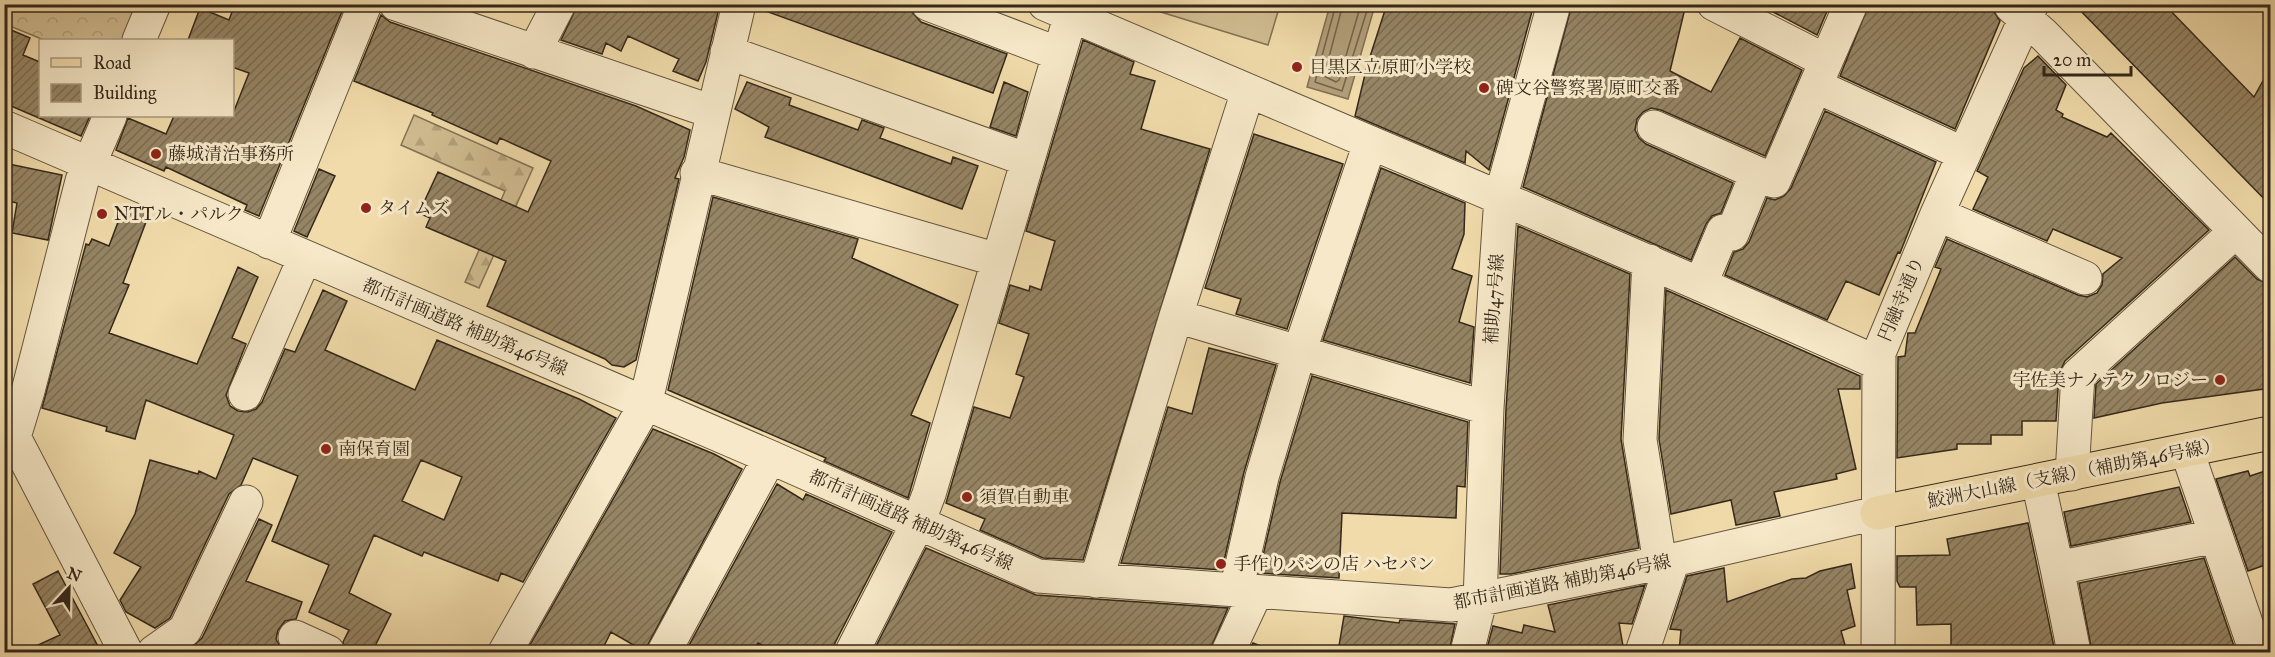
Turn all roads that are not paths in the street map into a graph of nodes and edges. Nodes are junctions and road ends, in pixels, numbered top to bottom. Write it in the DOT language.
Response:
graph roads {
  1 [pos="153,4"];
  2 [pos="365,4"];
  3 [pos="396,4"];
  4 [pos="559,4"];
  5 [pos="738,4"];
  6 [pos="928,4"];
  7 [pos="1554,4"];
  8 [pos="1714,4"];
  9 [pos="1851,4"];
  10 [pos="1064,8"];
  11 [pos="2023,9"];
  12 [pos="139,39"];
  13 [pos="534,52"];
  14 [pos="727,52"];
  15 [pos="1059,54"];
  16 [pos="1821,74"];
  17 [pos="1248,91"];
  18 [pos="713,112"];
  19 [pos="110,117"];
  20 [pos="4,126"];
  21 [pos="1654,127"];
  22 [pos="1370,144"];
  23 [pos="1964,154"];
  24 [pos="1028,160"];
  25 [pos="90,163"];
  26 [pos="697,172"];
  27 [pos="1757,173"];
  28 [pos="1501,196"];
  29 [pos="1937,214"];
  30 [pos="2236,231"];
  31 [pos="269,242"];
  32 [pos="305,257"];
  33 [pos="998,260"];
  34 [pos="1649,261"];
  35 [pos="2271,266"];
  36 [pos="2085,278"];
  37 [pos="1701,283"];
  38 [pos="1176,316"];
  39 [pos="1299,353"];
  40 [pos="1878,363"];
  41 [pos="245,394"];
  42 [pos="645,405"];
  43 [pos="1487,408"];
  44 [pos="2271,433"];
  45 [pos="9,440"];
  46 [pos="2187,451"];
  47 [pos="770,457"];
  48 [pos="2072,474"];
  49 [pos="2038,481"];
  50 [pos="246,502"];
  51 [pos="1877,513"];
  52 [pos="918,523"];
  53 [pos="2216,536"];
  54 [pos="1666,561"];
  55 [pos="2057,568"];
  56 [pos="1096,581"];
  57 [pos="1246,591"];
  58 [pos="1480,601"];
  59 [pos="295,637"];
  60 [pos="126,652"];
  61 [pos="154,652"];
  62 [pos="328,652"];
  63 [pos="505,652"];
  64 [pos="664,652"];
  65 [pos="852,652"];
  66 [pos="1228,652"];
  67 [pos="1467,652"];
  68 [pos="1642,652"];
  69 [pos="1878,652"];
  70 [pos="2074,652"];
  71 [pos="2256,652"];
  1 -- 12 [label="street"];
  2 -- 31 [label="street"];
  3 -- 13 [label="street"];
  4 -- 13 [label="street"];
  5 -- 14 [label="street"];
  6 -- 15 [label="street"];
  7 -- 28 [label="street, 補助47号線"];
  8 -- 16 [label="street"];
  9 -- 16 [label="street"];
  10 -- 15 [label="street"];
  10 -- 17 [label="street"];
  11 -- 23 [label="street, 円融寺通り"];
  11 -- 30 [label="street"];
  13 -- 18 [label="street"];
  14 -- 18 [label="street"];
  14 -- 24 [label="street"];
  15 -- 24 [label="street"];
  16 -- 23 [label="street"];
  16 -- 27 [label="street"];
  17 -- 22 [label="street"];
  17 -- 38 [label="street"];
  18 -- 26 [label="street"];
  19 -- 25 [label="street"];
  20 -- 25 [label="street, 都市計画道路 補助第46号線"];
  21 -- 27 [label="street"];
  22 -- 28 [label="street"];
  22 -- 39 [label="street"];
  23 -- 29 [label="street, 円融寺通り"];
  24 -- 33 [label="street"];
  25 -- 31 [label="street, 都市計画道路 補助第46号線"];
  25 -- 45 [label="street"];
  26 -- 33 [label="street"];
  26 -- 42 [label="street"];
  27 -- 37 [label="street"];
  28 -- 34 [label="street"];
  28 -- 43 [label="street, 補助47号線"];
  29 -- 36 [label="street"];
  29 -- 40 [label="street, 円融寺通り"];
  30 -- 35 [label="street"];
  30 -- 48 [label="street"];
  31 -- 32 [label="street, 都市計画道路 補助第46号線"];
  32 -- 41 [label="street"];
  32 -- 42 [label="street, 都市計画道路 補助第46号線"];
  33 -- 52 [label="street"];
  34 -- 37 [label="street"];
  34 -- 54 [label="street"];
  37 -- 40 [label="street"];
  38 -- 39 [label="street"];
  38 -- 56 [label="street"];
  39 -- 43 [label="street"];
  39 -- 57 [label="street"];
  40 -- 51 [label="street, 円融寺通り"];
  42 -- 47 [label="street, 都市計画道路 補助第46号線"];
  42 -- 63 [label="street"];
  43 -- 58 [label="street, 補助47号線"];
  44 -- 46 [label="main road, 鮫洲大山線（支線）（補助第46号線）"];
  45 -- 60 [label="street"];
  46 -- 48 [label="main road, 鮫洲大山線（支線）（補助第46号線）"];
  46 -- 53 [label="street"];
  47 -- 52 [label="street, 都市計画道路 補助第46号線"];
  47 -- 64 [label="street"];
  48 -- 49 [label="main road, 鮫洲大山線（支線）（補助第46号線）"];
  49 -- 51 [label="main road, 鮫洲大山線（支線）（補助第46号線）"];
  49 -- 55 [label="street"];
  50 -- 61 [label="street"];
  51 -- 54 [label="street, 都市計画道路 補助第46号線"];
  51 -- 69 [label="street, 円融寺通り"];
  52 -- 56 [label="street, 都市計画道路 補助第46号線"];
  52 -- 65 [label="street"];
  53 -- 55 [label="street"];
  53 -- 71 [label="street"];
  54 -- 58 [label="street, 都市計画道路 補助第46号線"];
  54 -- 68 [label="street"];
  55 -- 70 [label="street"];
  56 -- 57 [label="street, 都市計画道路 補助第46号線"];
  57 -- 58 [label="street, 都市計画道路 補助第46号線"];
  57 -- 66 [label="street"];
  58 -- 67 [label="street, 補助47号線"];
  59 -- 62 [label="street"];
}
